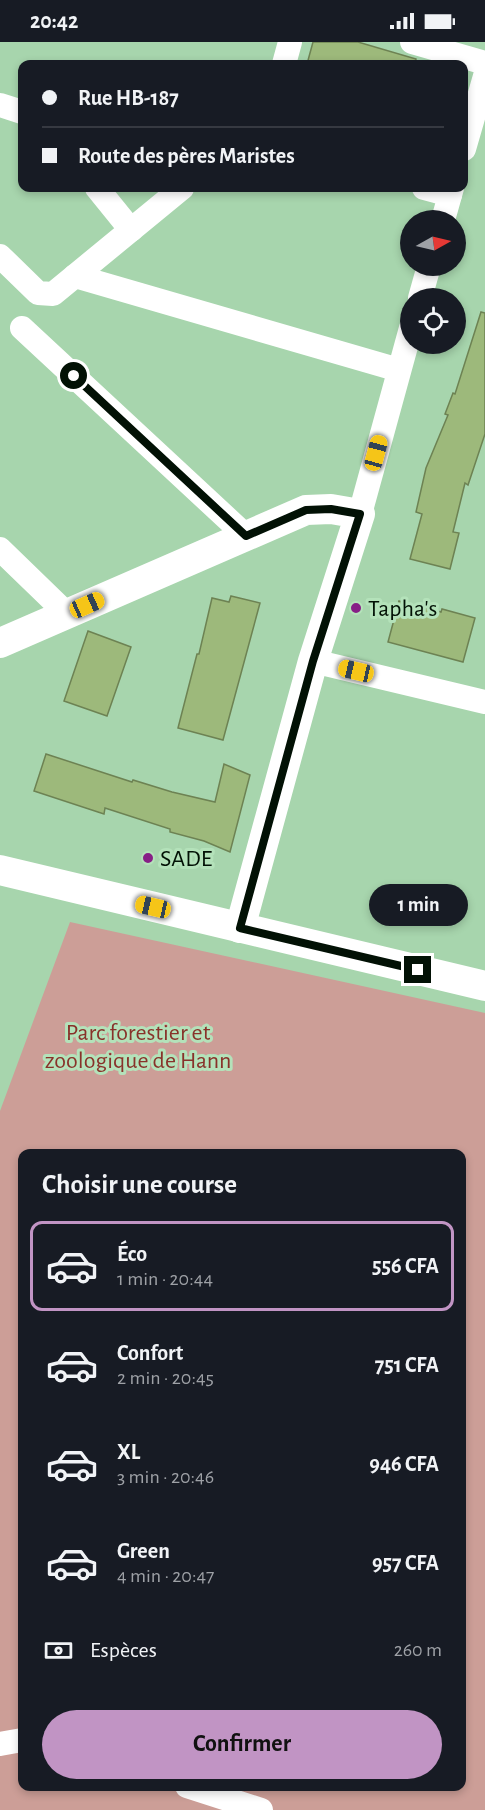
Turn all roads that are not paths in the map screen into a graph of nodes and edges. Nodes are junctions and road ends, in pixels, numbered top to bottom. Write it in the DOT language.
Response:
graph roads {
  1 [pos="290,42"];
  2 [pos="412,42"];
  3 [pos="285,60"];
  4 [pos="485,63"];
  5 [pos="485,76"];
  6 [pos="0,105"];
  7 [pos="18,111"];
  8 [pos="468,135"];
  9 [pos="100,192"];
  10 [pos="177,192"];
  11 [pos="451,192"];
  12 [pos="446,210"];
  13 [pos="131,230"];
  14 [pos="0,256"];
  15 [pos="75,276"];
  16 [pos="22,328"];
  17 [pos="404,354"];
  18 [pos="399,370"];
  19 [pos="360,514"];
  20 [pos="246,536"];
  21 [pos="0,549"];
  22 [pos="67,614"];
  23 [pos="0,643"];
  24 [pos="313,661"];
  25 [pos="485,702"];
  26 [pos="0,870"];
  27 [pos="240,928"];
  28 [pos="485,986"];
  29 [pos="18,1741"];
  30 [pos="0,1744"];
  31 [pos="202,1791"];
  32 [pos="261,1810"];
  1 -- 3 [label="street"];
  2 -- 4 [label="street"];
  5 -- 8 [label="street"];
  6 -- 7 [label="street"];
  9 -- 13 [label="street"];
  10 -- 13 [label="street"];
  11 -- 12 [label="street"];
  13 -- 15 [label="street"];
  14 -- 15 [label="street"];
  15 -- 18 [label="street"];
  16 -- 20 [label="street"];
  17 -- 18 [label="street"];
  18 -- 19 [label="street"];
  19 -- 20 [label="street"];
  19 -- 24 [label="street"];
  20 -- 22 [label="street"];
  21 -- 22 [label="street"];
  22 -- 23 [label="street"];
  24 -- 25 [label="street"];
  24 -- 27 [label="street"];
  26 -- 27 [label="street"];
  27 -- 28 [label="street"];
  29 -- 30 [label="street"];
  31 -- 32 [label="street"];
}
